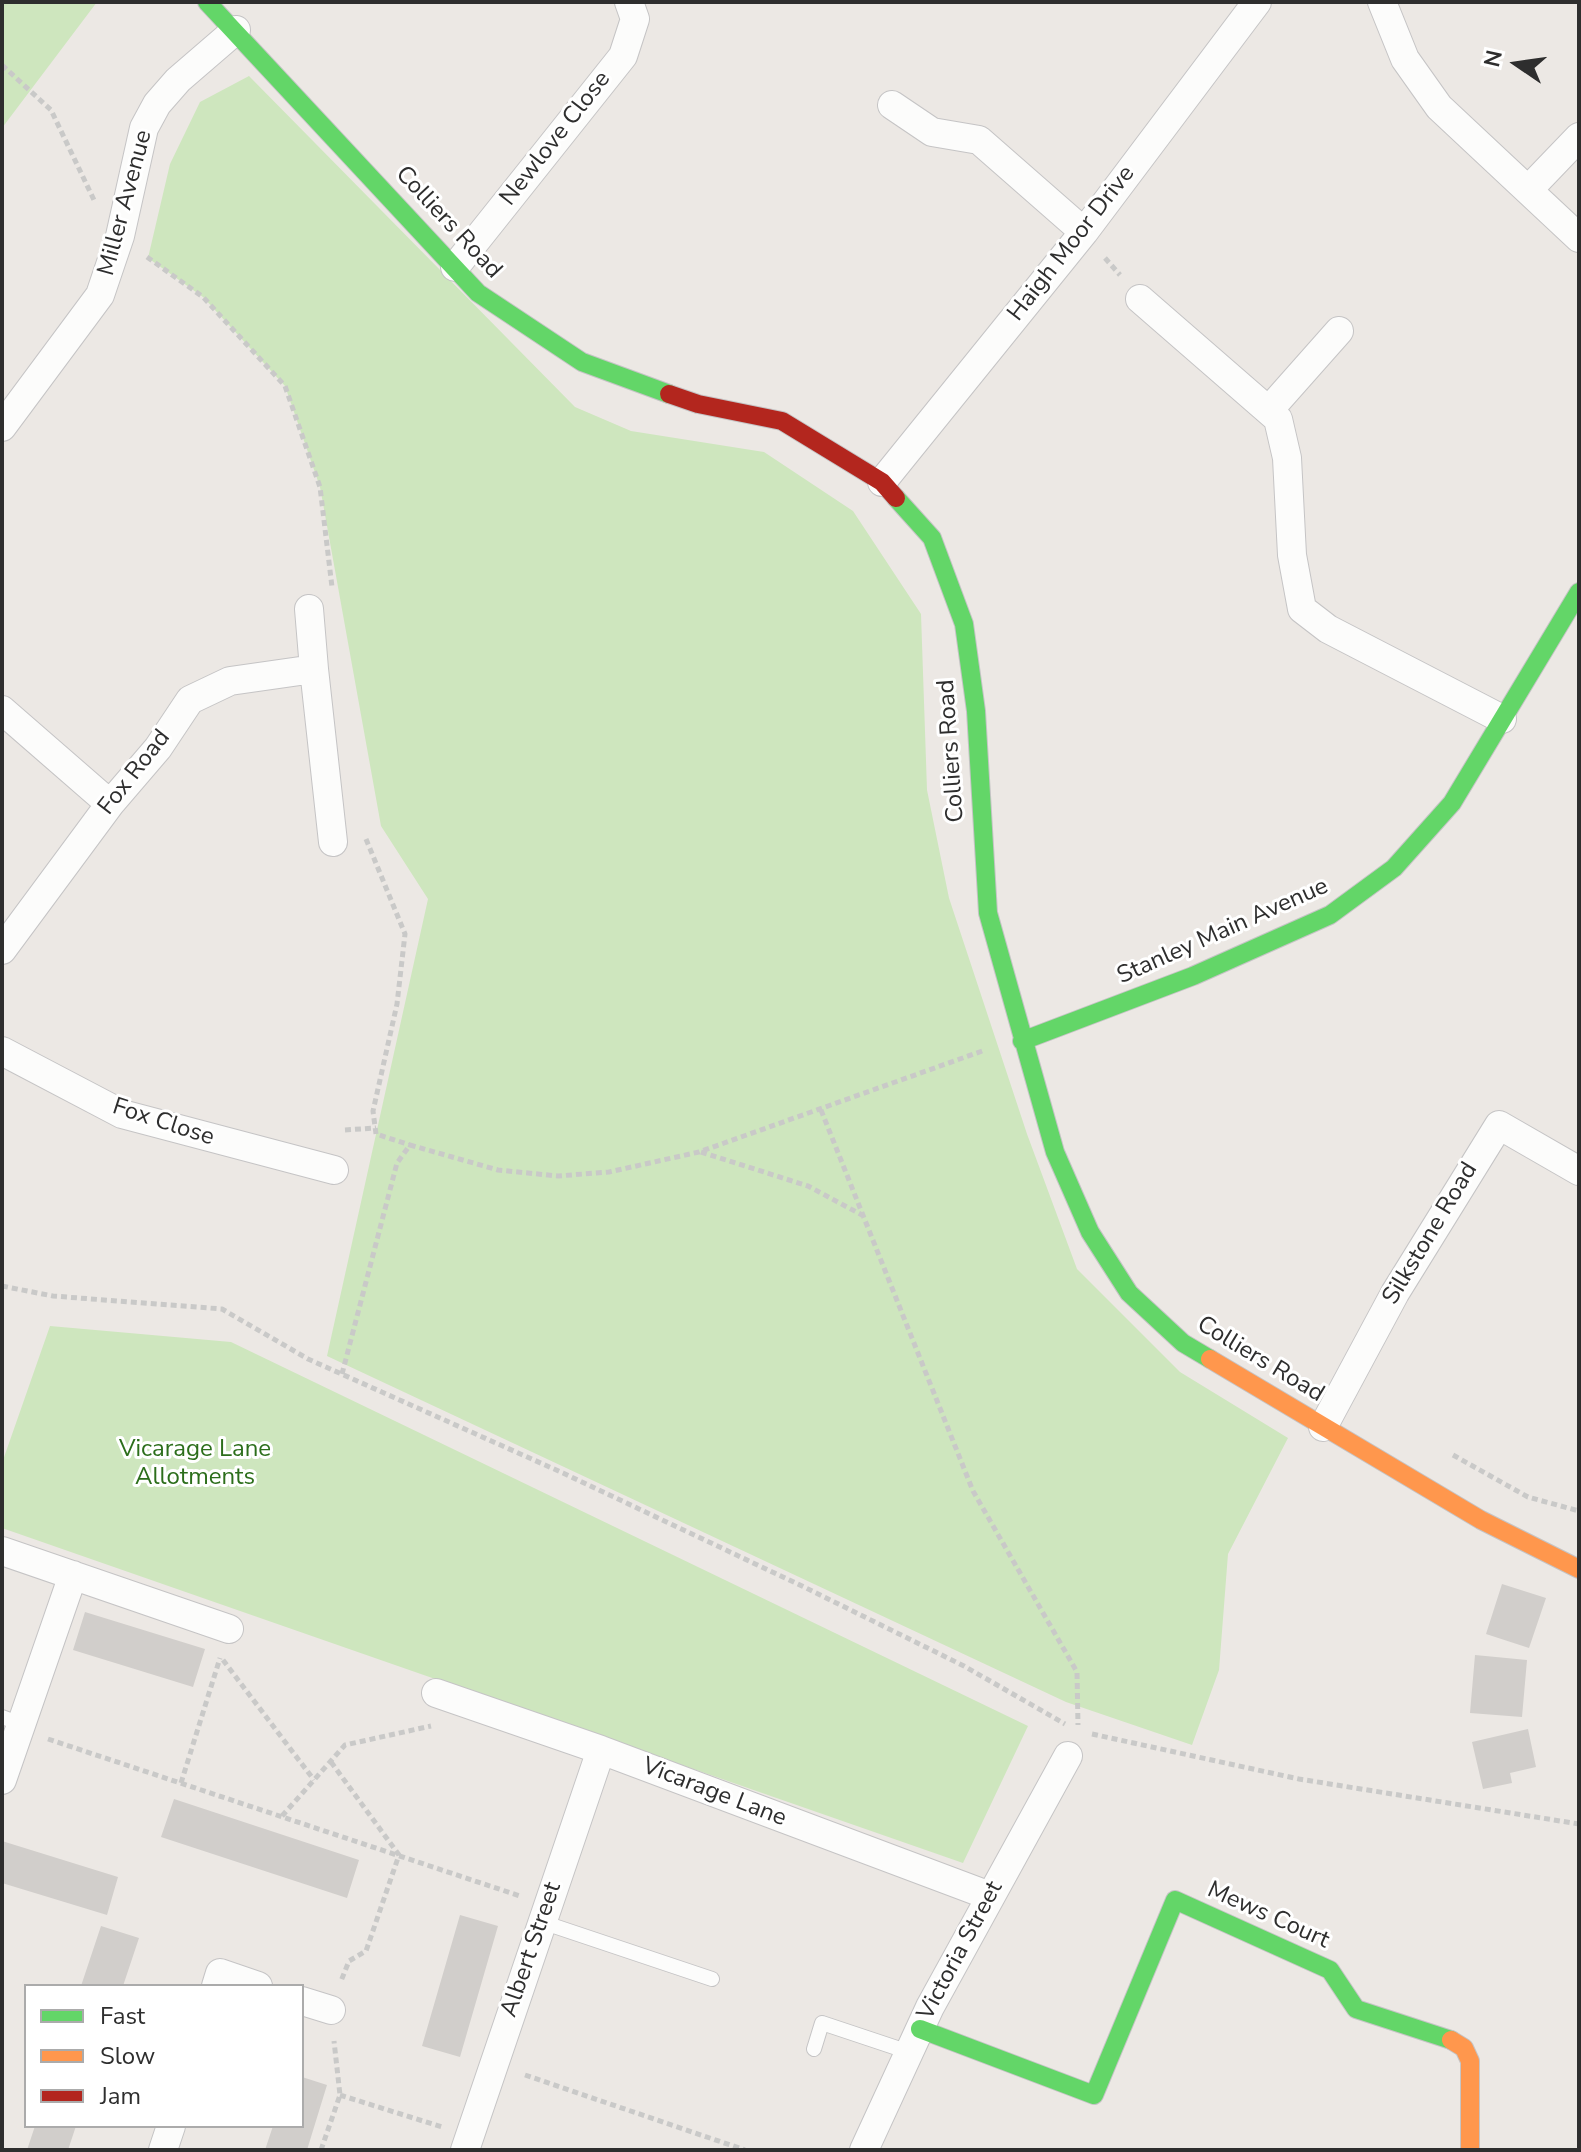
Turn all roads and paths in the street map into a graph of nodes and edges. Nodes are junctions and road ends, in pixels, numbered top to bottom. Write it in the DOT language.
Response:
graph roads {
  1 [pos="207,2"];
  2 [pos="629,2"];
  3 [pos="1257,2"];
  4 [pos="1382,2"];
  5 [pos="236,30"];
  6 [pos="2,65"];
  7 [pos="892,105"];
  8 [pos="1579,137"];
  9 [pos="1529,189"];
  10 [pos="1084,232"];
  11 [pos="120,236"];
  12 [pos="1579,238"];
  13 [pos="455,267"];
  14 [pos="1140,299"];
  15 [pos="1339,331"];
  16 [pos="1269,410"];
  17 [pos="2,427"];
  18 [pos="882,482"];
  19 [pos="1579,592"];
  20 [pos="309,609"];
  21 [pos="314,669"];
  22 [pos="2,710"];
  23 [pos="1502,719"];
  24 [pos="110,804"];
  25 [pos="333,842"];
  26 [pos="2,950"];
  27 [pos="983,1037"];
  28 [pos="1022,1041"];
  29 [pos="2,1051"];
  30 [pos="821,1110"];
  31 [pos="376,1128"];
  32 [pos="345,1130"];
  33 [pos="699,1152"];
  34 [pos="334,1170"];
  35 [pos="1579,1171"];
  36 [pos="863,1216"];
  37 [pos="2,1286"];
  38 [pos="342,1374"];
  39 [pos="1323,1427"];
  40 [pos="1449,1452"];
  41 [pos="1579,1511"];
  42 [pos="2,1551"];
  43 [pos="1579,1569"];
  44 [pos="73,1575"];
  45 [pos="229,1629"];
  46 [pos="220,1657"];
  47 [pos="436,1693"];
  48 [pos="14,1723"];
  49 [pos="434,1726"];
  50 [pos="1073,1744"];
  51 [pos="601,1750"];
  52 [pos="331,1762"];
  53 [pos="2,1780"];
  54 [pos="314,1780"];
  55 [pos="181,1783"];
  56 [pos="282,1816"];
  57 [pos="1579,1824"];
  58 [pos="399,1855"];
  59 [pos="990,1896"];
  60 [pos="545,1914"];
  61 [pos="712,1979"];
  62 [pos="217,1984"];
  63 [pos="252,1984"];
  64 [pos="304,2002"];
  65 [pos="331,2010"];
  66 [pos="914,2041"];
  67 [pos="814,2049"];
  68 [pos="494,2064"];
  69 [pos="340,2095"];
  70 [pos="170,2128"];
  71 [pos="467,2143"];
  72 [pos="163,2150"];
  73 [pos="745,2150"];
  74 [pos="864,2150"];
  75 [pos="1470,2150"];
  1 -- 5 [label="street, Colliers Road"];
  2 -- 13 [label="street, Newlove Close"];
  3 -- 10 [label="street, Haigh Moor Drive"];
  4 -- 9 [label="street"];
  5 -- 11 [label="street, Miller Avenue"];
  5 -- 13 [label="street, Colliers Road"];
  6 -- 11 [label="path"];
  7 -- 10 [label="street"];
  8 -- 9 [label="street"];
  9 -- 12 [label="street"];
  10 -- 18 [label="street, Haigh Moor Drive"];
  11 -- 17 [label="street, Miller Avenue"];
  13 -- 18 [label="street, Colliers Road"];
  14 -- 16 [label="street"];
  15 -- 16 [label="street"];
  16 -- 23 [label="street"];
  18 -- 28 [label="street, Colliers Road"];
  19 -- 23 [label="street, Stanley Main Avenue"];
  20 -- 21 [label="street"];
  21 -- 24 [label="street, Fox Road"];
  21 -- 25 [label="street"];
  22 -- 24 [label="street"];
  23 -- 28 [label="street, Stanley Main Avenue"];
  24 -- 26 [label="street, Fox Road"];
  27 -- 30 [label="path"];
  28 -- 39 [label="street, Colliers Road"];
  29 -- 34 [label="street, Fox Close"];
  30 -- 33 [label="path"];
  30 -- 36 [label="path"];
  31 -- 32 [label="path"];
  33 -- 36 [label="path"];
  33 -- 38 [label="path"];
  35 -- 39 [label="street, Silkstone Road"];
  36 -- 50 [label="path"];
  37 -- 38 [label="path"];
  38 -- 50 [label="path"];
  39 -- 43 [label="street, Colliers Road"];
  40 -- 41 [label="path"];
  42 -- 44 [label="street"];
  44 -- 45 [label="street"];
  44 -- 48 [label="street"];
  45 -- 46 [label="path"];
  46 -- 54 [label="path"];
  46 -- 55 [label="path"];
  47 -- 51 [label="street, Vicarage Lane"];
  48 -- 53 [label="street"];
  48 -- 55 [label="path"];
  49 -- 52 [label="path"];
  50 -- 57 [label="path"];
  50 -- 59 [label="street, Victoria Street"];
  51 -- 59 [label="street, Vicarage Lane"];
  51 -- 60 [label="street, Albert Street"];
  52 -- 54 [label="path"];
  52 -- 58 [label="path"];
  54 -- 56 [label="path"];
  55 -- 56 [label="path"];
  56 -- 58 [label="path"];
  58 -- 60 [label="path"];
  59 -- 66 [label="street, Victoria Street"];
  60 -- 61 [label="lane"];
  60 -- 68 [label="street, Albert Street"];
  62 -- 63 [label="street"];
  64 -- 65 [label="street"];
  66 -- 67 [label="lane"];
  66 -- 74 [label="street, Victoria Street"];
  66 -- 75 [label="street, Mews Court"];
  68 -- 71 [label="street, Albert Street"];
  68 -- 73 [label="path"];
  69 -- 71 [label="path"];
  70 -- 72 [label="street"];
}
